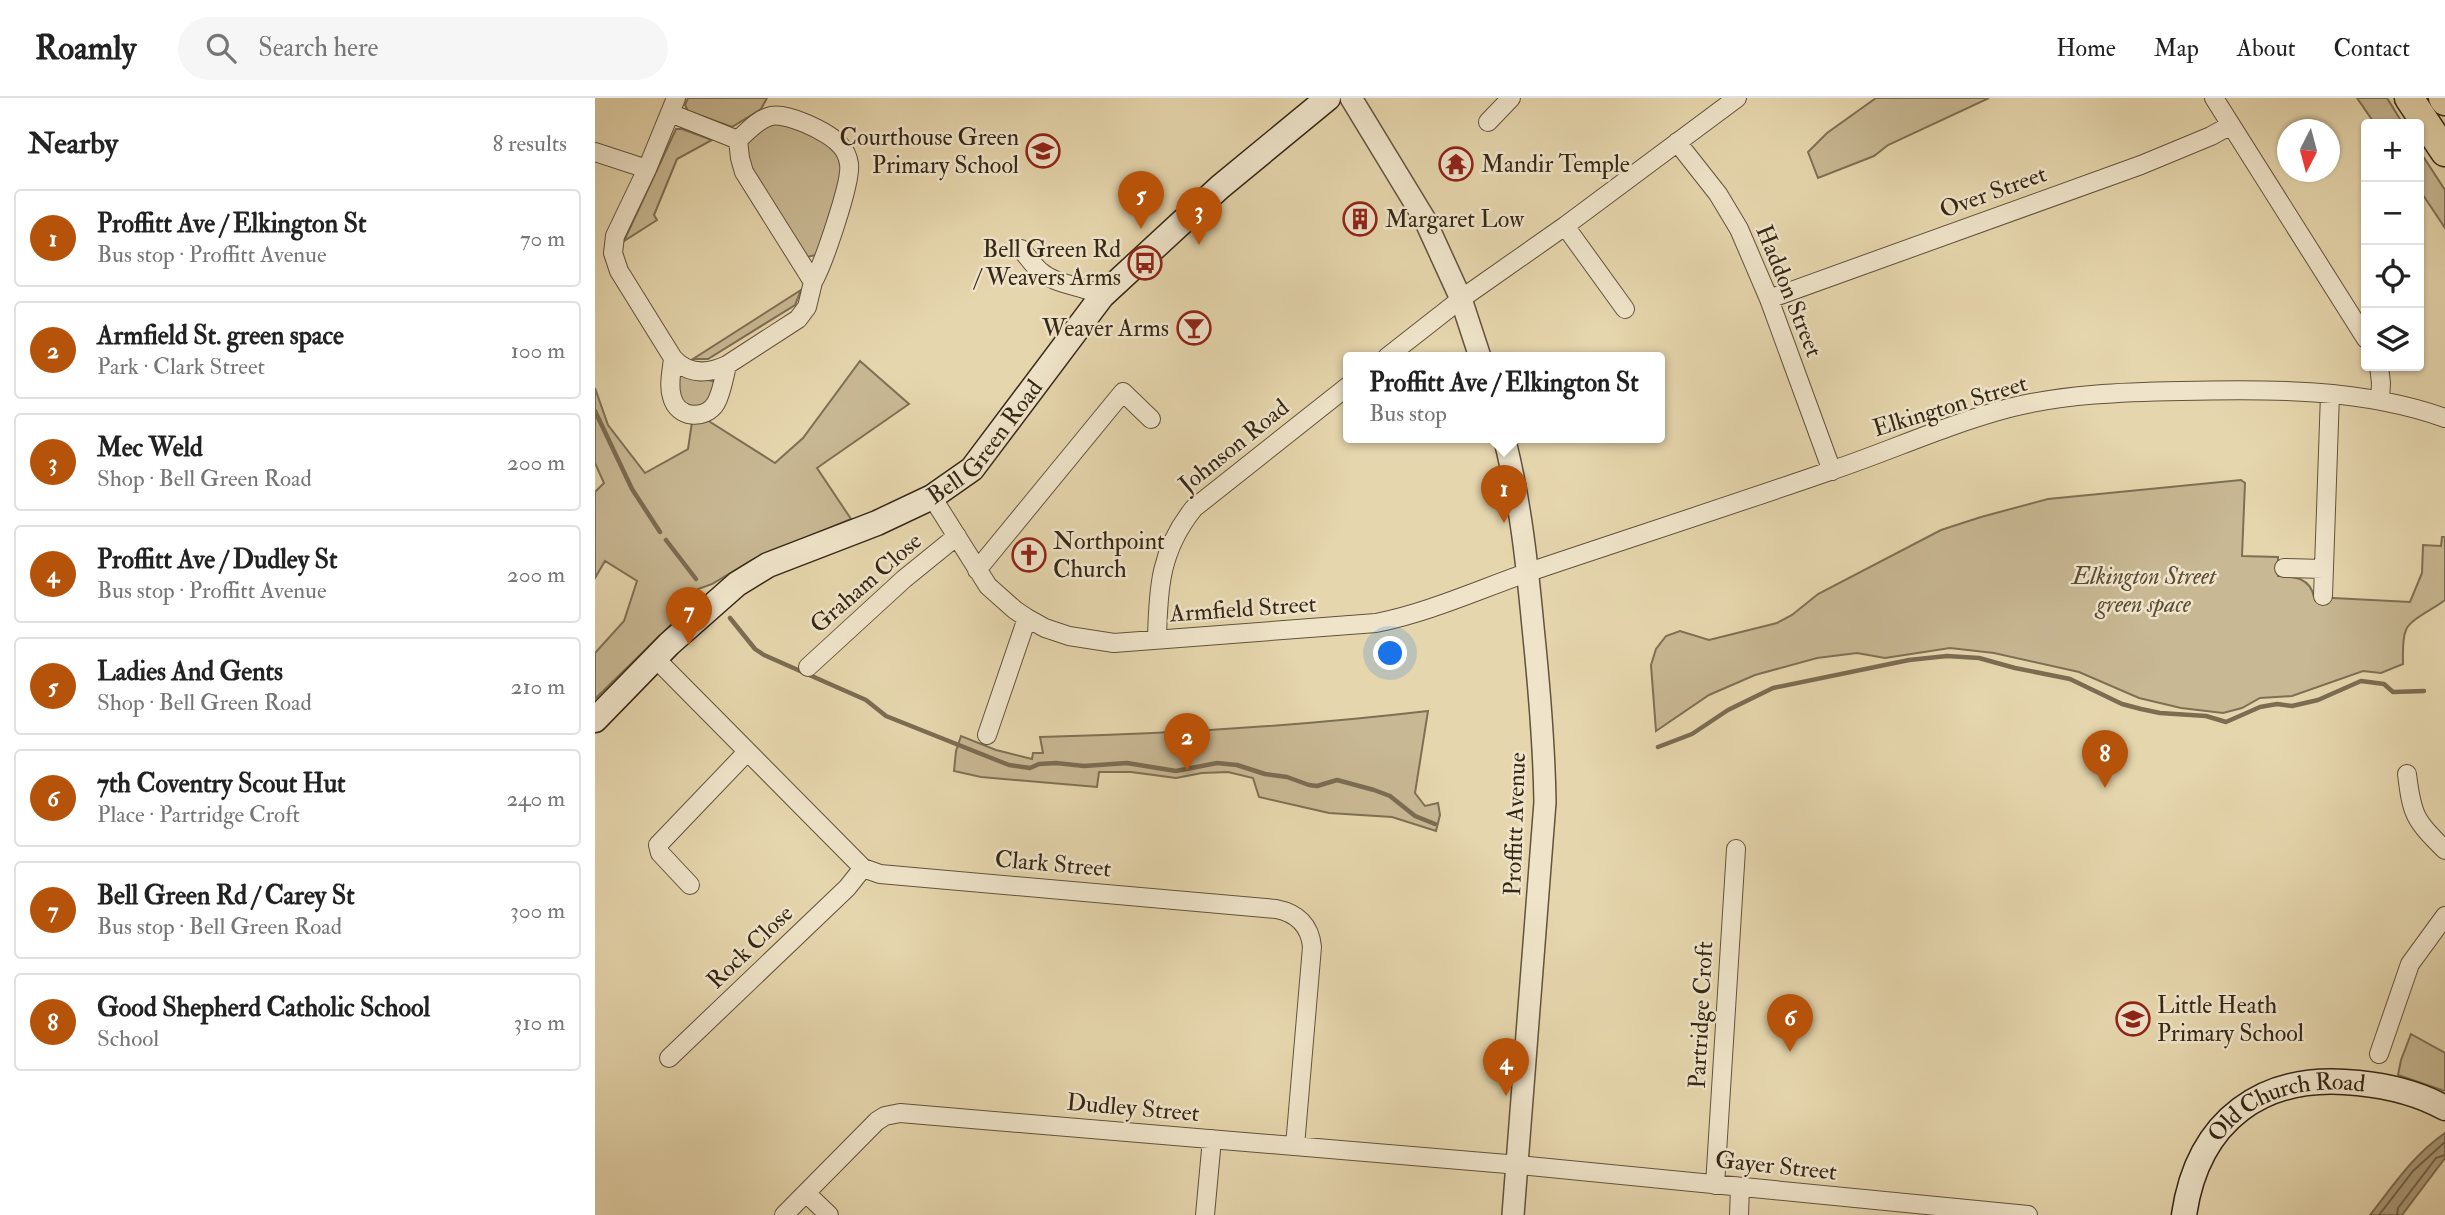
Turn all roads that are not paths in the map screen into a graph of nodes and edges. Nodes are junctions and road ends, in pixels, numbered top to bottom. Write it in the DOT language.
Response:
graph roads {
  1 [pos="1328,98"];
  2 [pos="1351,98"];
  3 [pos="1511,98"];
  4 [pos="1737,98"];
  5 [pos="2214,98"];
  6 [pos="2409,98"];
  7 [pos="673,106"];
  8 [pos="1488,122"];
  9 [pos="2231,125"];
  10 [pos="738,140"];
  11 [pos="1677,142"];
  12 [pos="595,152"];
  13 [pos="2445,152"];
  14 [pos="647,169"];
  15 [pos="1565,226"];
  16 [pos="1021,249"];
  17 [pos="813,282"];
  18 [pos="1102,296"];
  19 [pos="1461,299"];
  20 [pos="1769,299"];
  21 [pos="1625,309"];
  22 [pos="2361,331"];
  23 [pos="1393,352"];
  24 [pos="1478,352"];
  25 [pos="673,358"];
  26 [pos="727,365"];
  27 [pos="2380,371"];
  28 [pos="1343,390"];
  29 [pos="2330,394"];
  30 [pos="2380,400"];
  31 [pos="2445,418"];
  32 [pos="1151,419"];
  33 [pos="1505,443"];
  34 [pos="1832,471"];
  35 [pos="932,497"];
  36 [pos="957,536"];
  37 [pos="2284,568"];
  38 [pos="2324,569"];
  39 [pos="978,570"];
  40 [pos="1528,572"];
  41 [pos="2323,596"];
  42 [pos="1027,618"];
  43 [pos="1157,640"];
  44 [pos="656,659"];
  45 [pos="808,667"];
  46 [pos="595,720"];
  47 [pos="988,735"];
  48 [pos="747,752"];
  49 [pos="2407,774"];
  50 [pos="1735,849"];
  51 [pos="2445,850"];
  52 [pos="863,868"];
  53 [pos="690,885"];
  54 [pos="2445,916"];
  55 [pos="2379,1054"];
  56 [pos="669,1058"];
  57 [pos="2445,1108"];
  58 [pos="1212,1139"];
  59 [pos="1295,1146"];
  60 [pos="1519,1165"];
  61 [pos="1716,1185"];
  62 [pos="1740,1187"];
  63 [pos="806,1193"];
  64 [pos="1968,1212"];
  65 [pos="784,1215"];
  66 [pos="829,1215"];
  67 [pos="1205,1215"];
  68 [pos="1513,1215"];
  69 [pos="1739,1215"];
  70 [pos="2028,1215"];
  71 [pos="2184,1215"];
  1 -- 18 [label="main road, Bell Green Road"];
  2 -- 19 [label="street"];
  3 -- 8 [label="street"];
  4 -- 11 [label="street"];
  5 -- 9 [label="street"];
  6 -- 13 [label="highway"];
  7 -- 10 [label="street"];
  7 -- 14 [label="street"];
  9 -- 20 [label="street, Over Street"];
  9 -- 22 [label="street"];
  10 -- 17 [label="street"];
  10 -- 17 [label="street"];
  11 -- 15 [label="street"];
  11 -- 20 [label="street, Haddon Street"];
  12 -- 14 [label="street"];
  14 -- 25 [label="street"];
  15 -- 19 [label="street"];
  15 -- 21 [label="street"];
  16 -- 18 [label="street"];
  17 -- 26 [label="street"];
  18 -- 35 [label="main road, Bell Green Road"];
  19 -- 23 [label="street"];
  19 -- 24 [label="street"];
  20 -- 34 [label="street, Haddon Street"];
  25 -- 26 [label="street"];
  25 -- 26 [label="street"];
  27 -- 30 [label="street"];
  28 -- 43 [label="street, Johnson Road"];
  29 -- 30 [label="street, Elkington Street"];
  29 -- 34 [label="street, Elkington Street"];
  29 -- 38 [label="street"];
  30 -- 31 [label="street, Elkington Street"];
  32 -- 39 [label="street"];
  33 -- 40 [label="street, Proffitt Avenue"];
  34 -- 40 [label="street, Elkington Street"];
  35 -- 36 [label="street, Armfield Street"];
  35 -- 44 [label="main road, Bell Green Road"];
  36 -- 39 [label="street, Armfield Street"];
  36 -- 45 [label="street, Graham Close"];
  37 -- 38 [label="street"];
  38 -- 41 [label="street"];
  39 -- 42 [label="street, Armfield Street"];
  40 -- 43 [label="street, Armfield Street"];
  40 -- 60 [label="street, Proffitt Avenue"];
  42 -- 43 [label="street, Armfield Street"];
  42 -- 47 [label="street"];
  44 -- 46 [label="main road, Bell Green Road"];
  44 -- 48 [label="street"];
  48 -- 52 [label="street"];
  48 -- 53 [label="street"];
  49 -- 51 [label="street"];
  50 -- 61 [label="street, Partridge Croft"];
  52 -- 56 [label="street, Rock Close"];
  52 -- 59 [label="street, Clark Street"];
  54 -- 55 [label="street"];
  57 -- 71 [label="main road, Old Church Road"];
  58 -- 59 [label="street, Dudley Street"];
  58 -- 63 [label="street, Dudley Street"];
  58 -- 67 [label="street"];
  59 -- 60 [label="street, Dudley Street"];
  60 -- 61 [label="street, Gayer Street"];
  60 -- 68 [label="street, Proffitt Avenue"];
  61 -- 62 [label="street, Gayer Street"];
  62 -- 64 [label="street, Gayer Street"];
  62 -- 69 [label="street"];
  63 -- 65 [label="street, Dudley Street"];
  63 -- 66 [label="street"];
  64 -- 70 [label="street, Gayer Street"];
}
